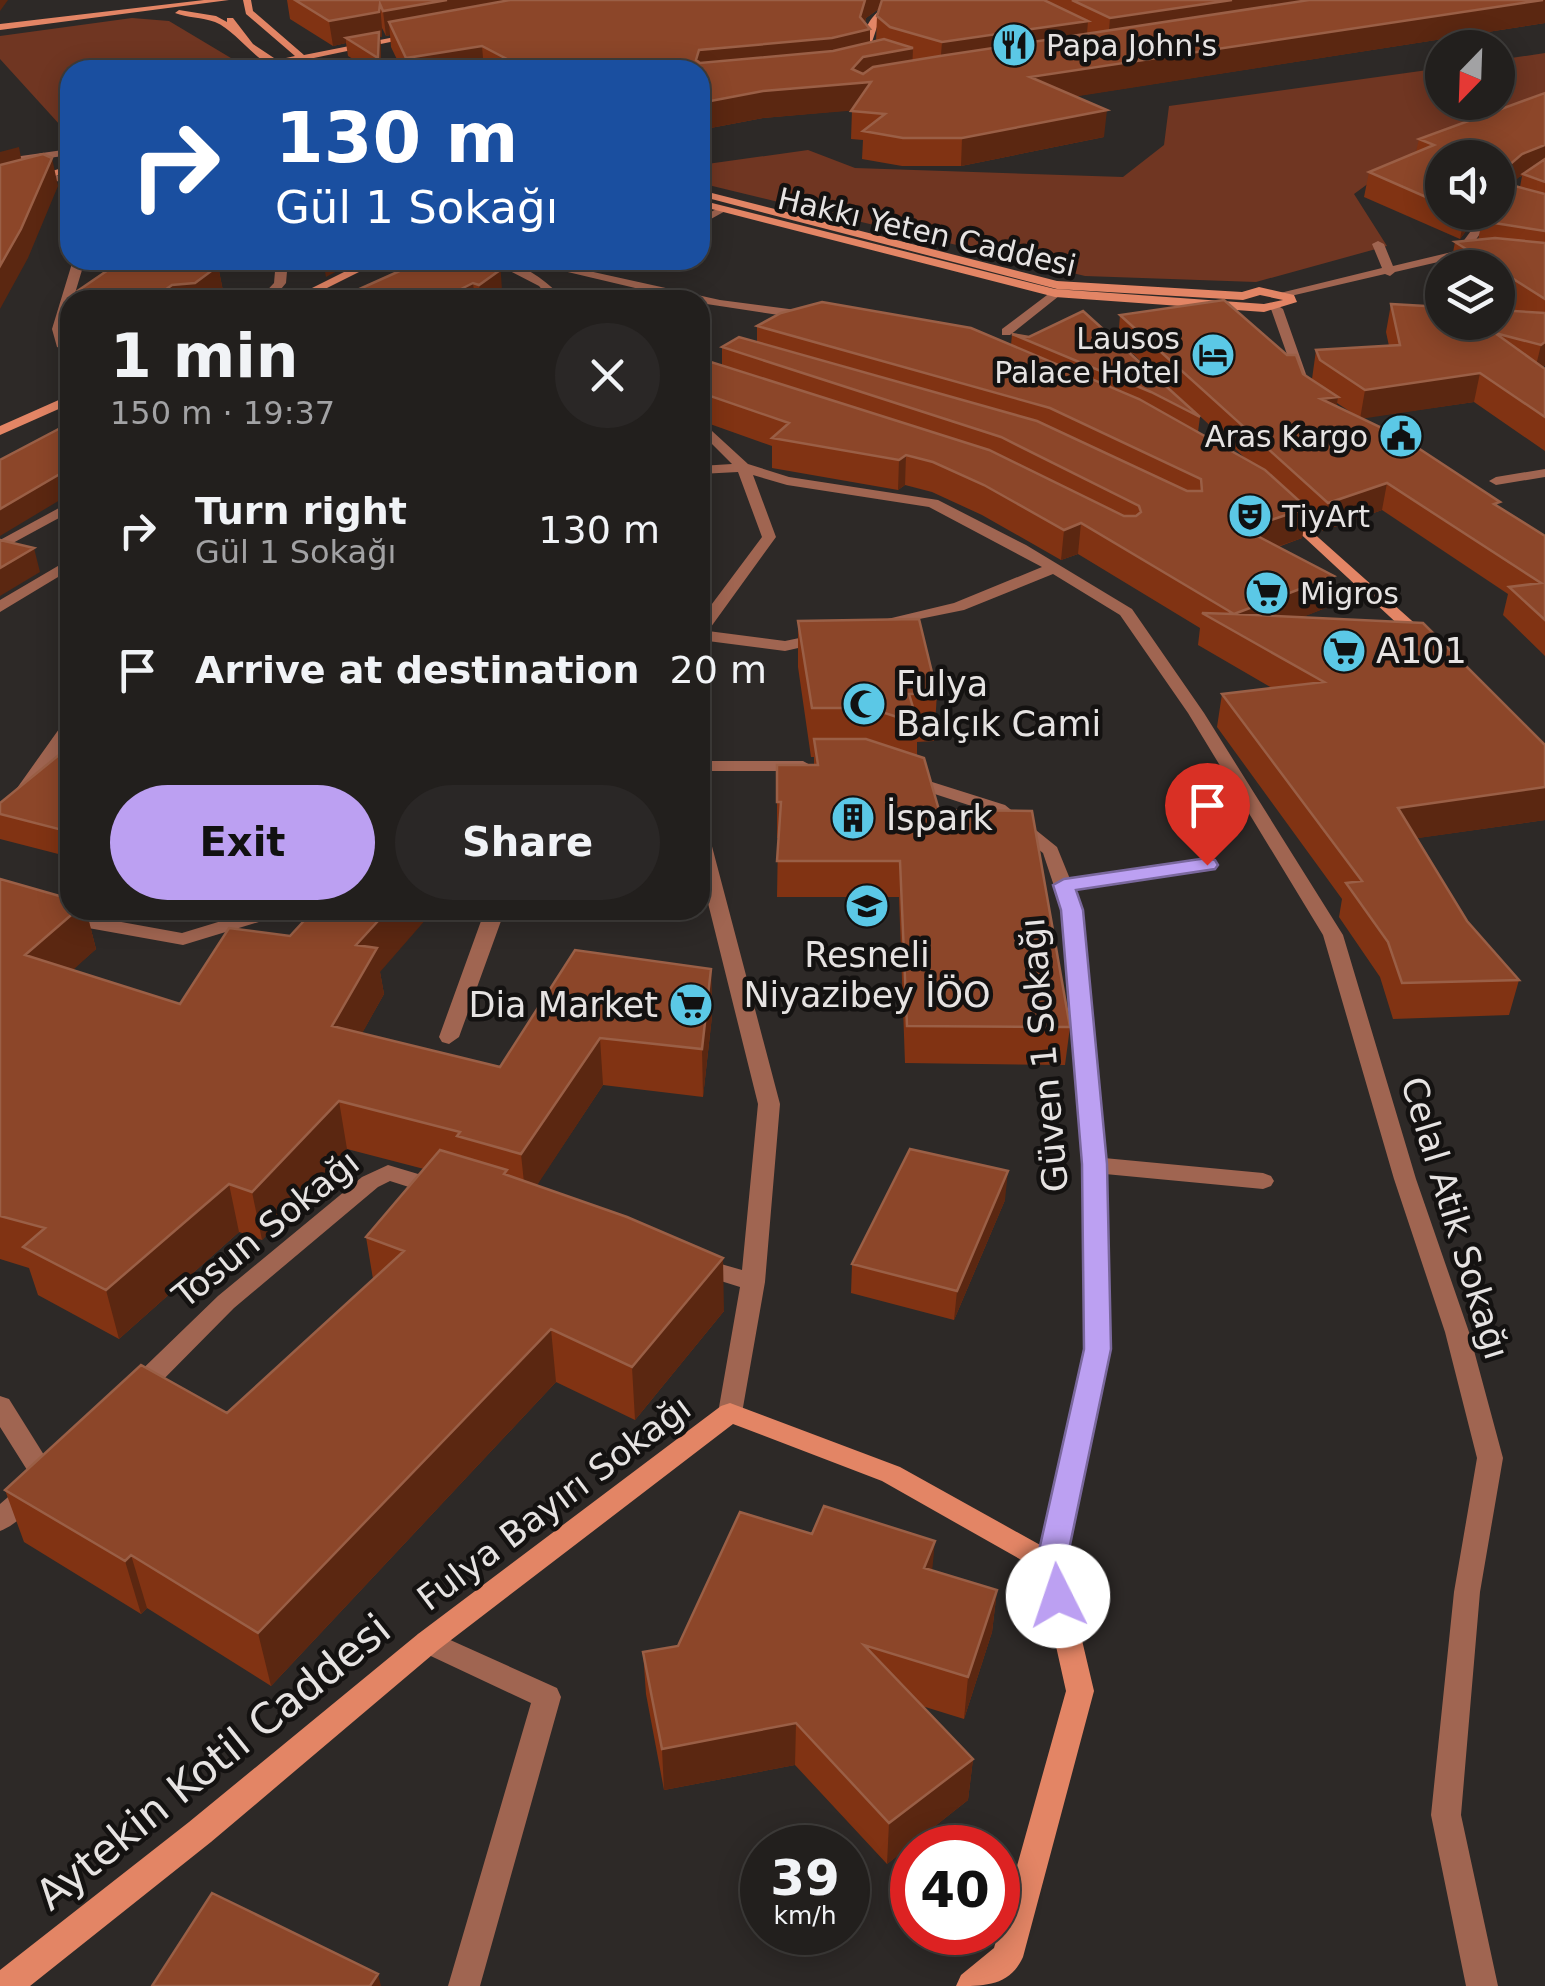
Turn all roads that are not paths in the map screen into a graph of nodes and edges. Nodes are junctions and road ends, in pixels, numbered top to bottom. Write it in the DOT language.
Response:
graph roads {
  1 [pos="184,0"];
  2 [pos="222,0"];
  3 [pos="247,0"];
  4 [pos="903,0"];
  5 [pos="132,12"];
  6 [pos="0,28"];
  7 [pos="234,30"];
  8 [pos="428,34"];
  9 [pos="298,58"];
  10 [pos="271,60"];
  11 [pos="289,60"];
  12 [pos="301,60"];
  13 [pos="866,62"];
  14 [pos="60,153"];
  15 [pos="0,162"];
  16 [pos="60,172"];
  17 [pos="50,174"];
  18 [pos="60,179"];
  19 [pos="0,188"];
  20 [pos="710,203"];
  21 [pos="710,203"];
  22 [pos="724,208"];
  23 [pos="710,216"];
  24 [pos="1378,244"];
  25 [pos="1425,263"];
  26 [pos="356,270"];
  27 [pos="515,270"];
  28 [pos="568,270"];
  29 [pos="1390,272"];
  30 [pos="315,290"];
  31 [pos="549,290"];
  32 [pos="657,290"];
  33 [pos="1060,295"];
  34 [pos="1243,296"];
  35 [pos="710,302"];
  36 [pos="1274,304"];
  37 [pos="808,315"];
  38 [pos="827,318"];
  39 [pos="780,331"];
  40 [pos="1006,332"];
  41 [pos="1306,392"];
  42 [pos="60,404"];
  43 [pos="0,431"];
  44 [pos="710,434"];
  45 [pos="743,467"];
  46 [pos="710,469"];
  47 [pos="1545,473"];
  48 [pos="1496,481"];
  49 [pos="1266,494"];
  50 [pos="60,512"];
  51 [pos="0,546"];
  52 [pos="0,555"];
  53 [pos="19,558"];
  54 [pos="39,562"];
  55 [pos="60,567"];
  56 [pos="1054,568"];
  57 [pos="60,570"];
  58 [pos="0,607"];
  59 [pos="710,619"];
  60 [pos="862,629"];
  61 [pos="843,633"];
  62 [pos="710,635"];
  63 [pos="1438,655"];
  64 [pos="60,740"];
  65 [pos="710,766"];
  66 [pos="828,766"];
  67 [pos="886,772"];
  68 [pos="0,825"];
  69 [pos="1207,865"];
  70 [pos="710,874"];
  71 [pos="1064,885"];
  72 [pos="41,913"];
  73 [pos="60,916"];
  74 [pos="79,920"];
  75 [pos="245,920"];
  76 [pos="491,920"];
  77 [pos="449,1037"];
  78 [pos="1094,1164"];
  79 [pos="1263,1181"];
  80 [pos="461,1195"];
  81 [pos="680,1260"];
  82 [pos="753,1282"];
  83 [pos="0,1406"];
  84 [pos="115,1411"];
  85 [pos="730,1413"];
  86 [pos="0,1520"];
  87 [pos="1051,1564"];
  88 [pos="428,1642"];
  89 [pos="6,1986"];
  90 [pos="464,1986"];
  91 [pos="972,1986"];
  92 [pos="1482,1986"];
  1 -- 5 [label="street"];
  2 -- 5 [label="street"];
  2 -- 7 [label="street"];
  3 -- 9 [label="street"];
  4 -- 13 [label="street"];
  5 -- 6 [label="street"];
  5 -- 7 [label="street"];
  7 -- 10 [label="street"];
  8 -- 9 [label="street"];
  9 -- 11 [label="street"];
  9 -- 12 [label="street"];
  14 -- 15 [label="street"];
  16 -- 17 [label="street"];
  17 -- 18 [label="street"];
  17 -- 19 [label="street"];
  20 -- 22 [label="street, Hakkı Yeten Caddesi"];
  21 -- 33 [label="street, Hakkı Yeten Caddesi"];
  22 -- 23 [label="street"];
  22 -- 33 [label="street, Hakkı Yeten Caddesi"];
  24 -- 29 [label="street"];
  25 -- 29 [label="street"];
  26 -- 30 [label="street"];
  27 -- 31 [label="street"];
  28 -- 32 [label="street"];
  29 -- 36 [label="street"];
  33 -- 34 [label="street, Hakkı Yeten Caddesi"];
  33 -- 36 [label="street, Hakkı Yeten Caddesi"];
  33 -- 40 [label="street"];
  34 -- 36 [label="street, Hakkı Yeten Caddesi"];
  34 -- 36 [label="street, Hakkı Yeten Caddesi"];
  35 -- 37 [label="street"];
  36 -- 41 [label="street"];
  37 -- 38 [label="street"];
  37 -- 39 [label="street"];
  42 -- 43 [label="street"];
  44 -- 45 [label="street"];
  45 -- 46 [label="street"];
  45 -- 56 [label="street, Celal Atik Sokağı"];
  45 -- 59 [label="street"];
  47 -- 48 [label="street"];
  49 -- 63 [label="street"];
  50 -- 51 [label="street"];
  52 -- 53 [label="street"];
  54 -- 55 [label="street"];
  56 -- 60 [label="street"];
  56 -- 92 [label="street, Celal Atik Sokağı"];
  57 -- 58 [label="street"];
  61 -- 62 [label="street"];
  64 -- 68 [label="street"];
  65 -- 66 [label="street"];
  67 -- 71 [label="street, Güven 1 Sokağı"];
  69 -- 71 [label="street"];
  70 -- 82 [label="street, Fulya Bayırı Sokağı"];
  71 -- 78 [label="street, Güven 1 Sokağı"];
  72 -- 73 [label="street"];
  74 -- 75 [label="street"];
  76 -- 77 [label="street"];
  78 -- 79 [label="street"];
  78 -- 87 [label="street, Güven 1 Sokağı"];
  80 -- 84 [label="street, Tosun Sokağı"];
  81 -- 82 [label="street"];
  82 -- 85 [label="street, Fulya Bayırı Sokağı"];
  83 -- 86 [label="street"];
  85 -- 87 [label="street"];
  85 -- 88 [label="street, Fulya Bayırı Sokağı"];
  87 -- 91 [label="street, Güven 1 Sokağı"];
  88 -- 89 [label="street, Aytekin Kotil Caddesi"];
  88 -- 90 [label="street"];
}
